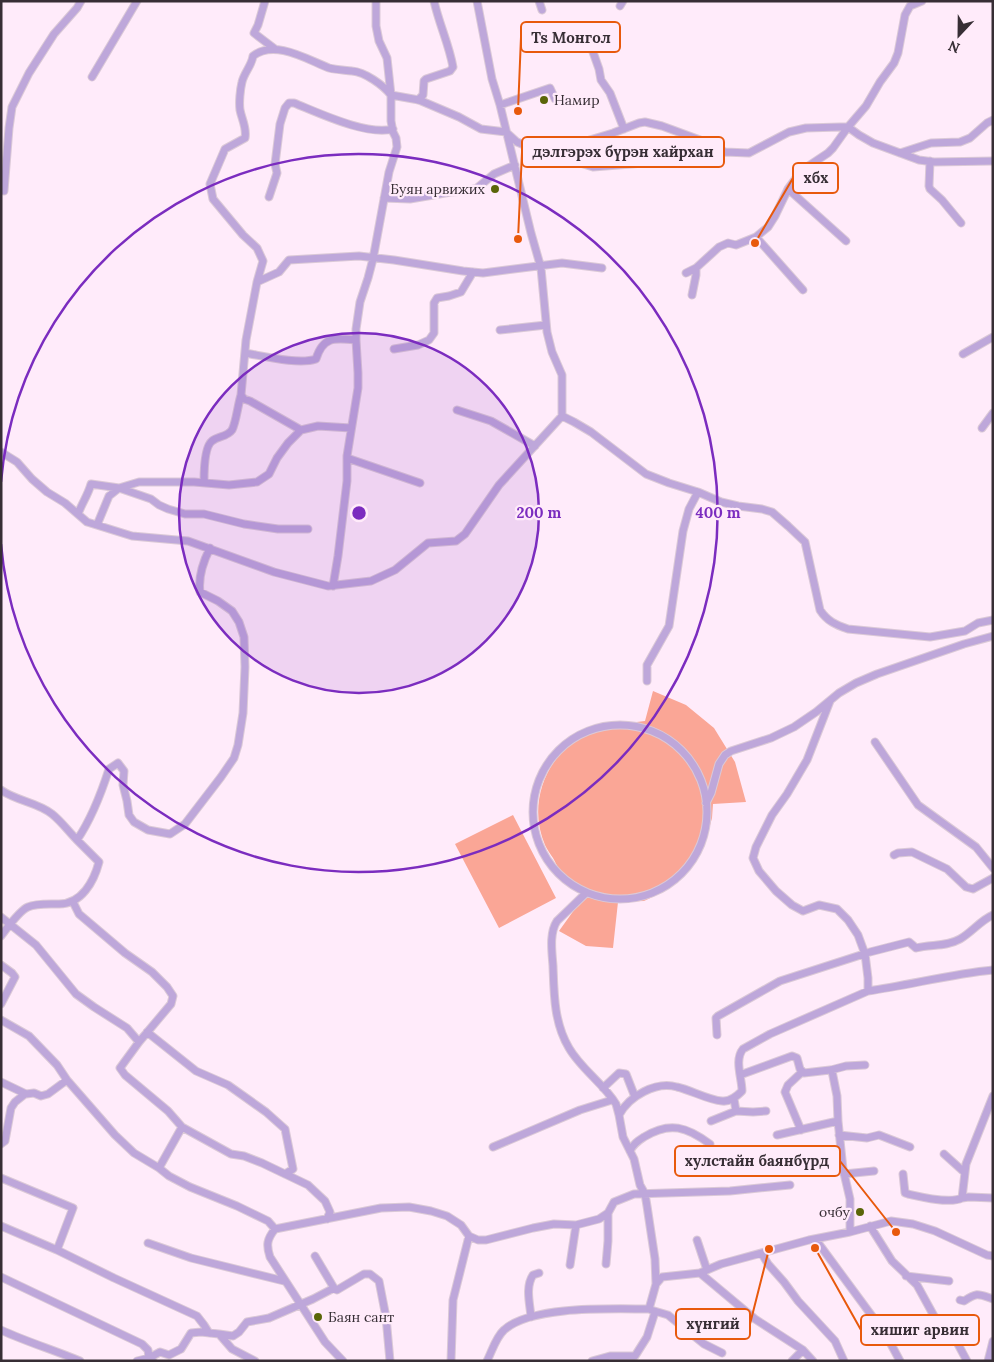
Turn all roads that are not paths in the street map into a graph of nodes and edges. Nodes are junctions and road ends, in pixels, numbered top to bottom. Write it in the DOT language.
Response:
graph roads {
  1 [pos="81,1"];
  2 [pos="137,1"];
  3 [pos="265,1"];
  4 [pos="376,1"];
  5 [pos="434,1"];
  6 [pos="477,1"];
  7 [pos="539,1"];
  8 [pos="922,1"];
  9 [pos="542,10"];
  10 [pos="588,38"];
  11 [pos="278,50"];
  12 [pos="92,77"];
  13 [pos="391,94"];
  14 [pos="555,99"];
  15 [pos="418,100"];
  16 [pos="500,105"];
  17 [pos="993,120"];
  18 [pos="848,127"];
  19 [pos="393,129"];
  20 [pos="624,129"];
  21 [pos="506,132"];
  22 [pos="725,152"];
  23 [pos="900,153"];
  24 [pos="558,156"];
  25 [pos="930,161"];
  26 [pos="993,161"];
  27 [pos="514,165"];
  28 [pos="788,189"];
  29 [pos="4,191"];
  30 [pos="269,198"];
  31 [pos="384,198"];
  32 [pos="961,223"];
  33 [pos="756,238"];
  34 [pos="846,241"];
  35 [pos="373,257"];
  36 [pos="541,266"];
  37 [pos="602,268"];
  38 [pos="696,268"];
  39 [pos="473,272"];
  40 [pos="686,274"];
  41 [pos="256,282"];
  42 [pos="803,290"];
  43 [pos="692,295"];
  44 [pos="546,325"];
  45 [pos="500,330"];
  46 [pos="993,337"];
  47 [pos="356,340"];
  48 [pos="394,349"];
  49 [pos="244,353"];
  50 [pos="962,354"];
  51 [pos="241,395"];
  52 [pos="456,410"];
  53 [pos="993,413"];
  54 [pos="562,416"];
  55 [pos="351,428"];
  56 [pos="982,428"];
  57 [pos="301,430"];
  58 [pos="535,446"];
  59 [pos="1,452"];
  60 [pos="347,458"];
  61 [pos="204,482"];
  62 [pos="420,484"];
  63 [pos="119,488"];
  64 [pos="698,492"];
  65 [pos="78,514"];
  66 [pos="97,525"];
  67 [pos="308,529"];
  68 [pos="210,548"];
  69 [pos="333,586"];
  70 [pos="993,620"];
  71 [pos="993,636"];
  72 [pos="647,681"];
  73 [pos="830,701"];
  74 [pos="875,742"];
  75 [pos="1,790"];
  76 [pos="706,803"];
  77 [pos="77,840"];
  78 [pos="894,855"];
  79 [pos="993,868"];
  80 [pos="993,878"];
  81 [pos="585,894"];
  82 [pos="73,902"];
  83 [pos="993,915"];
  84 [pos="1,917"];
  85 [pos="10,923"];
  86 [pos="1,936"];
  87 [pos="865,954"];
  88 [pos="1,965"];
  89 [pos="993,970"];
  90 [pos="868,991"];
  91 [pos="1,1004"];
  92 [pos="1,1020"];
  93 [pos="147,1032"];
  94 [pos="717,1035"];
  95 [pos="138,1042"];
  96 [pos="864,1065"];
  97 [pos="831,1070"];
  98 [pos="802,1072"];
  99 [pos="740,1075"];
  100 [pos="67,1080"];
  101 [pos="1,1082"];
  102 [pos="603,1088"];
  103 [pos="25,1094"];
  104 [pos="993,1096"];
  105 [pos="635,1097"];
  106 [pos="734,1099"];
  107 [pos="612,1100"];
  108 [pos="736,1111"];
  109 [pos="766,1111"];
  110 [pos="619,1115"];
  111 [pos="711,1121"];
  112 [pos="838,1122"];
  113 [pos="182,1127"];
  114 [pos="801,1130"];
  115 [pos="839,1135"];
  116 [pos="777,1136"];
  117 [pos="1,1144"];
  118 [pos="710,1144"];
  119 [pos="493,1147"];
  120 [pos="910,1147"];
  121 [pos="630,1150"];
  122 [pos="944,1154"];
  123 [pos="159,1168"];
  124 [pos="874,1171"];
  125 [pos="964,1172"];
  126 [pos="285,1174"];
  127 [pos="844,1174"];
  128 [pos="903,1174"];
  129 [pos="1,1178"];
  130 [pos="790,1185"];
  131 [pos="645,1194"];
  132 [pos="962,1198"];
  133 [pos="993,1198"];
  134 [pos="608,1212"];
  135 [pos="327,1219"];
  136 [pos="576,1225"];
  137 [pos="1,1226"];
  138 [pos="870,1226"];
  139 [pos="275,1229"];
  140 [pos="850,1232"];
  141 [pos="469,1236"];
  142 [pos="697,1240"];
  143 [pos="816,1240"];
  144 [pos="148,1244"];
  145 [pos="57,1250"];
  146 [pos="762,1254"];
  147 [pos="315,1256"];
  148 [pos="993,1256"];
  149 [pos="570,1264"];
  150 [pos="606,1264"];
  151 [pos="704,1271"];
  152 [pos="539,1273"];
  153 [pos="906,1276"];
  154 [pos="1,1277"];
  155 [pos="949,1280"];
  156 [pos="284,1281"];
  157 [pos="656,1284"];
  158 [pos="334,1288"];
  159 [pos="993,1298"];
  160 [pos="960,1300"];
  161 [pos="302,1304"];
  162 [pos="652,1311"];
  163 [pos="531,1317"];
  164 [pos="1,1330"];
  165 [pos="209,1333"];
  166 [pos="219,1334"];
  167 [pos="993,1342"];
  168 [pos="803,1350"];
  169 [pos="722,1353"];
  170 [pos="151,1359"];
  171 [pos="80,1361"];
  172 [pos="137,1361"];
  173 [pos="254,1361"];
  174 [pos="343,1361"];
  175 [pos="390,1361"];
  176 [pos="451,1361"];
  177 [pos="488,1361"];
  178 [pos="592,1361"];
  179 [pos="792,1361"];
  180 [pos="813,1361"];
  181 [pos="844,1361"];
  182 [pos="900,1361"];
  183 [pos="967,1361"];
  184 [pos="988,1361"];
  1 -- 29 [label="street"];
  2 -- 12 [label="street"];
  3 -- 11 [label="street"];
  4 -- 13 [label="street"];
  5 -- 15 [label="street"];
  6 -- 16 [label="street"];
  7 -- 9 [label="street"];
  8 -- 18 [label="street"];
  10 -- 20 [label="street"];
  11 -- 13 [label="street"];
  11 -- 41 [label="street"];
  13 -- 15 [label="street"];
  13 -- 19 [label="street"];
  14 -- 16 [label="street"];
  15 -- 21 [label="street"];
  16 -- 21 [label="street"];
  17 -- 23 [label="street"];
  18 -- 22 [label="street"];
  18 -- 23 [label="street"];
  18 -- 28 [label="street"];
  19 -- 30 [label="street"];
  19 -- 31 [label="street"];
  20 -- 22 [label="street"];
  20 -- 24 [label="street"];
  21 -- 24 [label="street"];
  21 -- 27 [label="street"];
  22 -- 24 [label="street"];
  23 -- 25 [label="street"];
  25 -- 26 [label="street"];
  25 -- 32 [label="street"];
  27 -- 31 [label="street"];
  27 -- 36 [label="street"];
  28 -- 33 [label="street"];
  28 -- 34 [label="street"];
  31 -- 35 [label="street"];
  33 -- 38 [label="street"];
  33 -- 42 [label="street"];
  35 -- 39 [label="street"];
  35 -- 41 [label="street"];
  35 -- 47 [label="street"];
  36 -- 37 [label="street"];
  36 -- 39 [label="street"];
  36 -- 44 [label="street"];
  38 -- 40 [label="street"];
  38 -- 43 [label="street"];
  39 -- 48 [label="street"];
  41 -- 49 [label="street"];
  44 -- 45 [label="street"];
  44 -- 54 [label="street"];
  46 -- 50 [label="street"];
  47 -- 49 [label="street"];
  47 -- 55 [label="street"];
  49 -- 51 [label="street"];
  51 -- 57 [label="street"];
  51 -- 61 [label="street"];
  52 -- 58 [label="street"];
  53 -- 56 [label="street"];
  54 -- 58 [label="street"];
  54 -- 64 [label="street"];
  55 -- 57 [label="street"];
  55 -- 60 [label="street"];
  57 -- 61 [label="street"];
  58 -- 69 [label="street"];
  59 -- 65 [label="street"];
  60 -- 62 [label="street"];
  60 -- 69 [label="street"];
  61 -- 63 [label="street"];
  63 -- 65 [label="street"];
  63 -- 66 [label="street"];
  63 -- 67 [label="street"];
  64 -- 70 [label="street"];
  64 -- 72 [label="street"];
  65 -- 66 [label="street"];
  66 -- 68 [label="street"];
  68 -- 69 [label="street"];
  68 -- 77 [label="street"];
  71 -- 73 [label="street"];
  73 -- 76 [label="street"];
  73 -- 87 [label="street"];
  74 -- 79 [label="street"];
  75 -- 77 [label="street"];
  76 -- 81 [label="street"];
  76 -- 81 [label="street"];
  77 -- 82 [label="street"];
  78 -- 80 [label="street"];
  81 -- 102 [label="street"];
  82 -- 85 [label="street"];
  82 -- 93 [label="street"];
  83 -- 87 [label="street"];
  84 -- 85 [label="street"];
  85 -- 86 [label="street"];
  85 -- 95 [label="street"];
  87 -- 90 [label="street"];
  87 -- 94 [label="street"];
  88 -- 91 [label="street"];
  89 -- 90 [label="street"];
  90 -- 99 [label="street"];
  92 -- 100 [label="street"];
  93 -- 95 [label="street"];
  93 -- 126 [label="street"];
  95 -- 113 [label="street"];
  96 -- 97 [label="street"];
  97 -- 98 [label="street"];
  97 -- 112 [label="street"];
  98 -- 99 [label="street"];
  98 -- 114 [label="street"];
  99 -- 106 [label="street"];
  100 -- 103 [label="street"];
  100 -- 123 [label="street"];
  101 -- 103 [label="street"];
  102 -- 105 [label="street"];
  102 -- 107 [label="street"];
  103 -- 117 [label="street"];
  104 -- 125 [label="street"];
  105 -- 106 [label="street"];
  105 -- 110 [label="street"];
  106 -- 108 [label="street"];
  107 -- 110 [label="street"];
  107 -- 119 [label="street"];
  108 -- 109 [label="street"];
  108 -- 111 [label="street"];
  110 -- 121 [label="street"];
  112 -- 114 [label="street"];
  112 -- 115 [label="street"];
  113 -- 123 [label="street"];
  113 -- 126 [label="street"];
  114 -- 116 [label="street"];
  115 -- 120 [label="street"];
  115 -- 127 [label="street"];
  118 -- 121 [label="street"];
  121 -- 131 [label="street"];
  122 -- 125 [label="street"];
  123 -- 139 [label="street"];
  124 -- 127 [label="street"];
  125 -- 132 [label="street"];
  126 -- 135 [label="street"];
  127 -- 140 [label="street"];
  128 -- 132 [label="street"];
  129 -- 145 [label="street"];
  130 -- 131 [label="street"];
  131 -- 134 [label="street"];
  131 -- 157 [label="street"];
  132 -- 133 [label="street"];
  134 -- 136 [label="street"];
  134 -- 150 [label="street"];
  135 -- 139 [label="street"];
  135 -- 141 [label="street"];
  136 -- 141 [label="street"];
  136 -- 149 [label="street"];
  137 -- 145 [label="street"];
  138 -- 140 [label="street"];
  138 -- 148 [label="street"];
  138 -- 153 [label="street"];
  139 -- 156 [label="street"];
  140 -- 143 [label="street"];
  141 -- 176 [label="street"];
  142 -- 151 [label="street"];
  143 -- 146 [label="street"];
  143 -- 182 [label="street"];
  144 -- 156 [label="street"];
  145 -- 165 [label="street"];
  146 -- 151 [label="street"];
  146 -- 181 [label="street"];
  147 -- 158 [label="street"];
  151 -- 157 [label="street"];
  151 -- 168 [label="street"];
  152 -- 163 [label="street"];
  153 -- 155 [label="street"];
  153 -- 183 [label="street"];
  154 -- 170 [label="street"];
  156 -- 161 [label="street"];
  157 -- 162 [label="street"];
  158 -- 161 [label="street"];
  158 -- 175 [label="street"];
  159 -- 160 [label="street"];
  161 -- 166 [label="street"];
  161 -- 174 [label="street"];
  162 -- 163 [label="street"];
  162 -- 169 [label="street"];
  162 -- 178 [label="street"];
  163 -- 177 [label="street"];
  164 -- 171 [label="street"];
  165 -- 166 [label="street"];
  165 -- 170 [label="street"];
  166 -- 173 [label="street"];
  167 -- 184 [label="street"];
  168 -- 179 [label="street"];
  168 -- 180 [label="street"];
  170 -- 172 [label="street"];
}
